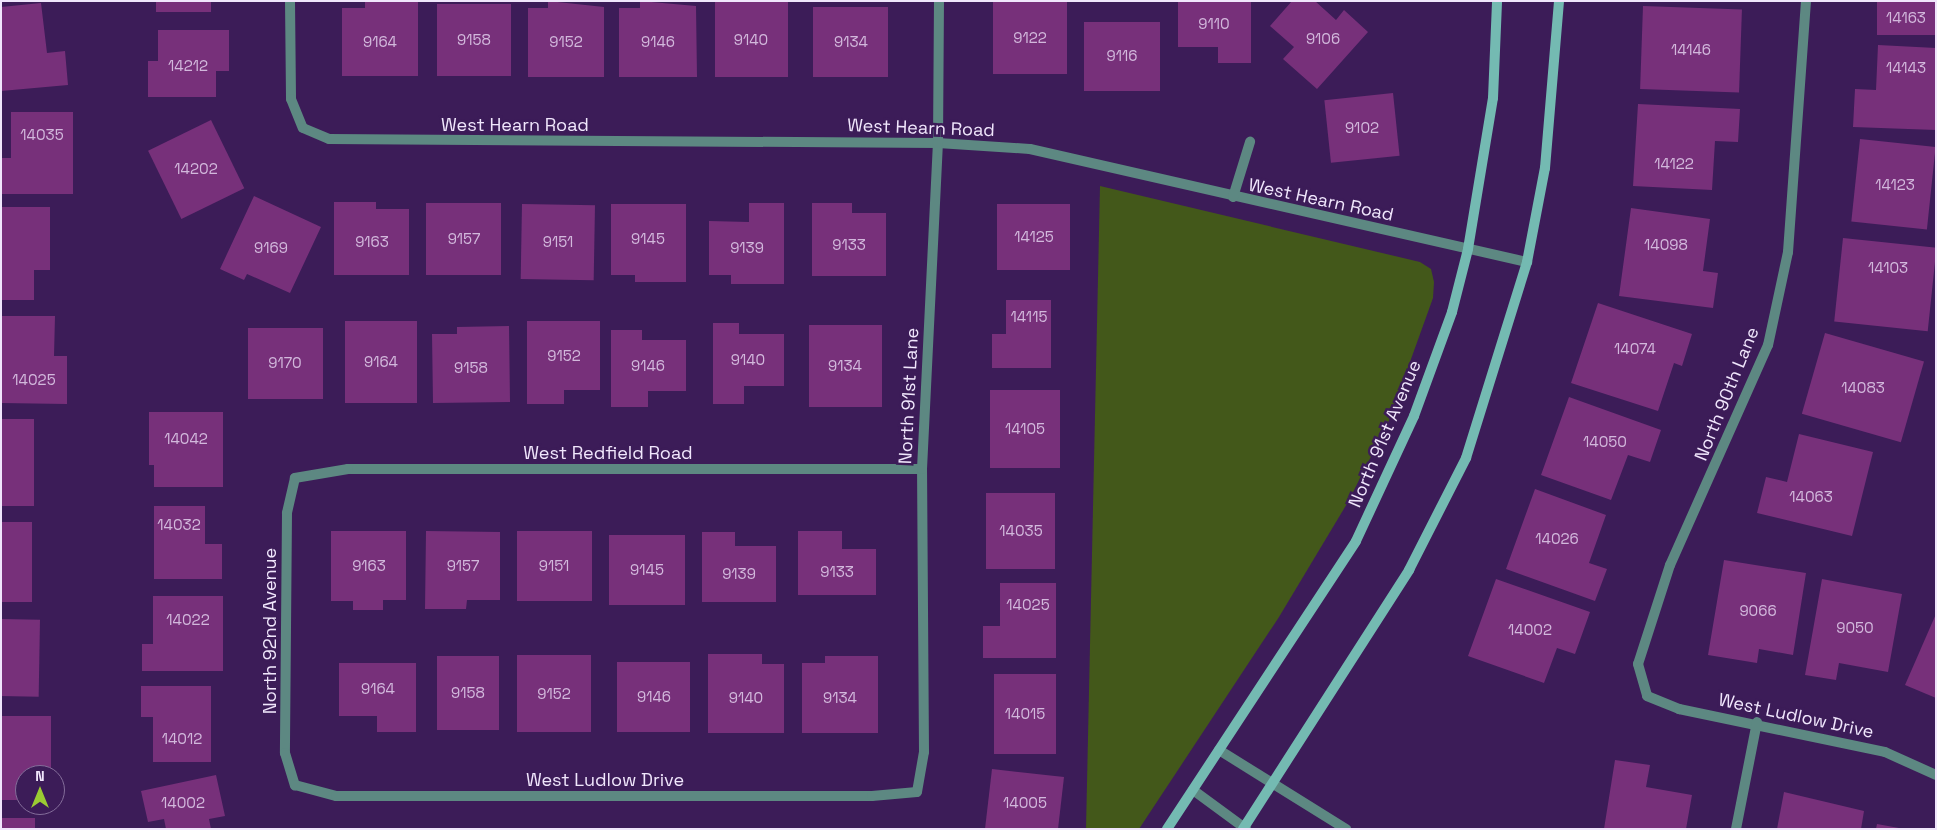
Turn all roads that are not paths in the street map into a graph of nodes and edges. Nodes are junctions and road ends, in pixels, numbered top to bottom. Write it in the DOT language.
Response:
graph roads {
  1 [pos="290,1"];
  2 [pos="939,1"];
  3 [pos="1497,1"];
  4 [pos="1559,1"];
  5 [pos="1806,1"];
  6 [pos="1250,142"];
  7 [pos="938,143"];
  8 [pos="1234,197"];
  9 [pos="1468,249"];
  10 [pos="1527,262"];
  11 [pos="922,469"];
  12 [pos="295,478"];
  13 [pos="1647,696"];
  14 [pos="1757,722"];
  15 [pos="1220,750"];
  16 [pos="1936,774"];
  17 [pos="295,784"];
  18 [pos="1273,784"];
  19 [pos="1193,790"];
  20 [pos="917,792"];
  21 [pos="1244,828"];
  22 [pos="1167,829"];
  23 [pos="1346,829"];
  24 [pos="1736,829"];
  1 -- 7 [label="street, West Hearn Road"];
  2 -- 7 [label="street, North 91st Lane"];
  3 -- 9 [label="main road, North 91st Avenue"];
  4 -- 10 [label="main road"];
  5 -- 13 [label="street, North 90th Lane"];
  6 -- 8 [label="street"];
  7 -- 8 [label="street, West Hearn Road"];
  7 -- 11 [label="street, North 91st Lane"];
  8 -- 9 [label="street, West Hearn Road"];
  9 -- 10 [label="street, West Hearn Road"];
  9 -- 15 [label="main road, North 91st Avenue"];
  10 -- 18 [label="main road"];
  11 -- 12 [label="street, West Redfield Road"];
  11 -- 20 [label="street, North 91st Lane"];
  12 -- 17 [label="street, North 92nd Avenue"];
  13 -- 14 [label="street, West Ludlow Drive"];
  14 -- 16 [label="street, West Ludlow Drive"];
  14 -- 24 [label="street"];
  15 -- 18 [label="street"];
  15 -- 19 [label="main road, North 91st Avenue"];
  17 -- 20 [label="street, West Ludlow Drive"];
  18 -- 21 [label="main road"];
  18 -- 23 [label="street"];
  19 -- 21 [label="street"];
  19 -- 22 [label="main road, North 91st Avenue"];
}
